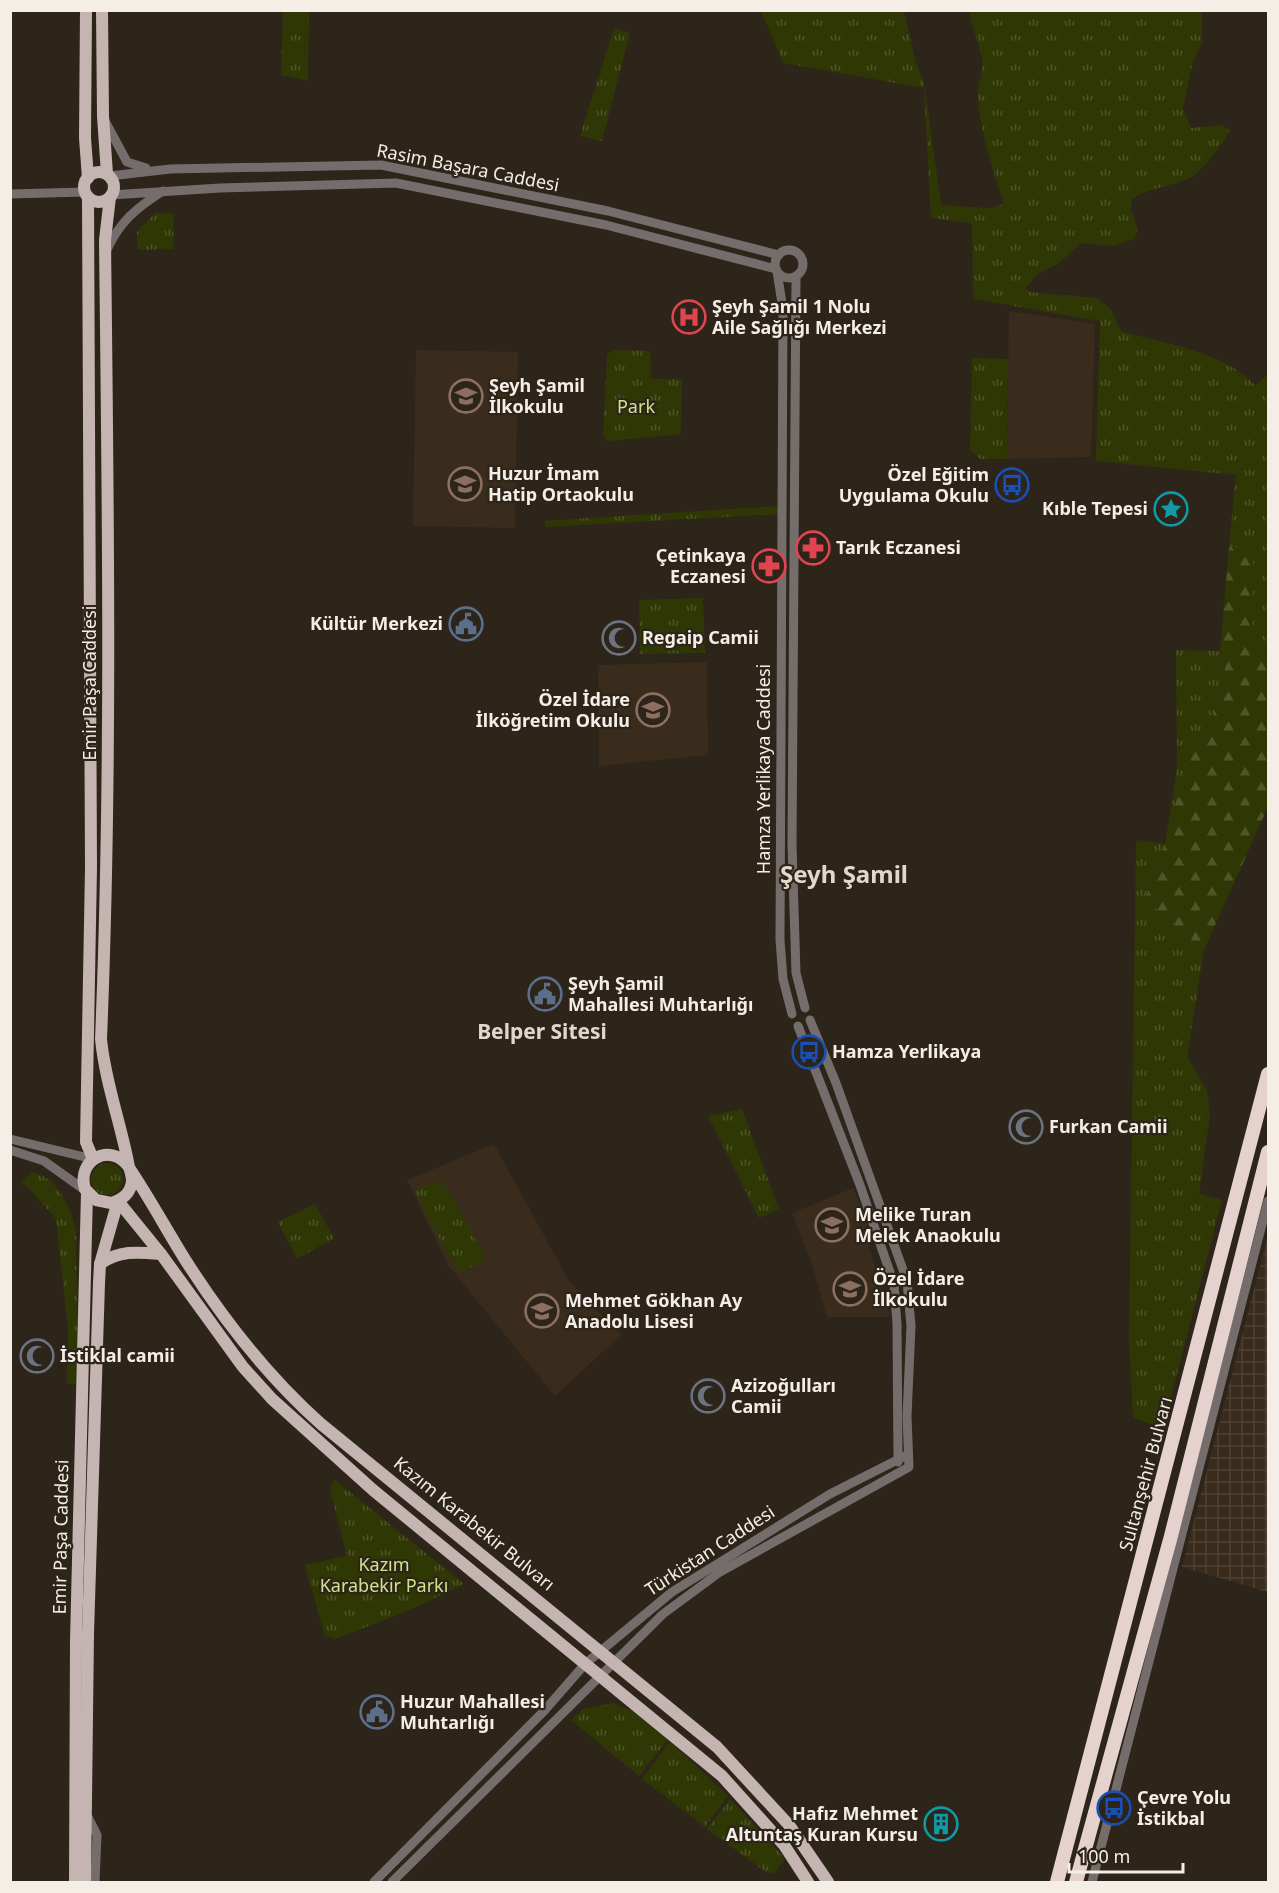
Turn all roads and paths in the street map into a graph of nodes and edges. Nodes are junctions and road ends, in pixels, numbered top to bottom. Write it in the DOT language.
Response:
graph roads {
  1 [pos="86,10"];
  2 [pos="102,10"];
  3 [pos="103,116"];
  4 [pos="170,169"];
  5 [pos="108,175"];
  6 [pos="87,178"];
  7 [pos="164,191"];
  8 [pos="10,194"];
  9 [pos="87,194"];
  10 [pos="111,196"];
  11 [pos="105,254"];
  12 [pos="779,255"];
  13 [pos="777,270"];
  14 [pos="796,276"];
  15 [pos="805,1008"];
  16 [pos="792,1014"];
  17 [pos="810,1020"];
  18 [pos="798,1026"];
  19 [pos="1269,1074"];
  20 [pos="10,1139"];
  21 [pos="10,1150"];
  22 [pos="1269,1152"];
  23 [pos="93,1159"];
  24 [pos="128,1166"];
  25 [pos="87,1192"];
  26 [pos="118,1201"];
  27 [pos="1269,1201"];
  28 [pos="161,1254"];
  29 [pos="100,1264"];
  30 [pos="903,1457"];
  31 [pos="899,1472"];
  32 [pos="602,1650"];
  33 [pos="616,1662"];
  34 [pos="585,1664"];
  35 [pos="601,1676"];
  36 [pos="88,1817"];
  37 [pos="76,1834"];
  38 [pos="70,1882"];
  39 [pos="75,1882"];
  40 [pos="85,1882"];
  41 [pos="95,1882"];
  42 [pos="374,1882"];
  43 [pos="392,1882"];
  44 [pos="808,1882"];
  45 [pos="828,1882"];
  46 [pos="1057,1882"];
  47 [pos="1076,1882"];
  48 [pos="1092,1882"];
  1 -- 6 [label="main road"];
  2 -- 3 [label="main road"];
  3 -- 4 [label="street"];
  3 -- 5 [label="main road"];
  4 -- 5 [label="street, Rasim Başara Caddesi"];
  4 -- 12 [label="street, Rasim Başara Caddesi"];
  5 -- 6 [label="main road"];
  5 -- 10 [label="main road"];
  6 -- 9 [label="main road"];
  7 -- 10 [label="street, Rasim Başara Caddesi"];
  7 -- 11 [label="street"];
  7 -- 13 [label="street, Rasim Başara Caddesi"];
  8 -- 9 [label="street"];
  9 -- 10 [label="main road"];
  9 -- 23 [label="main road, Emir Paşa Caddesi"];
  10 -- 11 [label="main road, Emir Paşa Caddesi"];
  11 -- 24 [label="main road, Emir Paşa Caddesi"];
  12 -- 13 [label="street"];
  12 -- 14 [label="street"];
  13 -- 14 [label="street"];
  13 -- 16 [label="street, Hamza Yerlikaya Caddesi"];
  14 -- 15 [label="street, Hamza Yerlikaya Caddesi"];
  15 -- 16 [label="street"];
  15 -- 17 [label="street"];
  16 -- 18 [label="street"];
  17 -- 18 [label="street"];
  17 -- 30 [label="street"];
  18 -- 30 [label="street"];
  19 -- 46 [label="highway, Sultanşehir Bulvarı"];
  20 -- 23 [label="street"];
  21 -- 25 [label="street"];
  22 -- 47 [label="highway"];
  23 -- 24 [label="main road"];
  23 -- 25 [label="main road"];
  24 -- 26 [label="main road"];
  24 -- 32 [label="main road, Kazım Karabekir Bulvarı"];
  25 -- 26 [label="main road"];
  25 -- 37 [label="main road, Emir Paşa Caddesi"];
  26 -- 28 [label="main road, Kazım Karabekir Bulvarı"];
  26 -- 29 [label="main road, Emir Paşa Caddesi"];
  27 -- 48 [label="street"];
  28 -- 29 [label="main road"];
  28 -- 34 [label="main road, Kazım Karabekir Bulvarı"];
  29 -- 36 [label="main road, Emir Paşa Caddesi"];
  30 -- 31 [label="street"];
  30 -- 31 [label="street, Türkistan Caddesi"];
  30 -- 32 [label="street, Türkistan Caddesi"];
  31 -- 33 [label="street, Türkistan Caddesi"];
  32 -- 33 [label="main road, Kazım Karabekir Bulvarı"];
  32 -- 34 [label="street, Türkistan Caddesi"];
  33 -- 35 [label="street, Türkistan Caddesi"];
  33 -- 45 [label="main road, Kazım Karabekir Bulvarı"];
  34 -- 35 [label="main road, Kazım Karabekir Bulvarı"];
  34 -- 42 [label="street, Türkistan Caddesi"];
  35 -- 43 [label="street, Türkistan Caddesi"];
  35 -- 44 [label="main road, Kazım Karabekir Bulvarı"];
  36 -- 40 [label="main road, Emir Paşa Caddesi"];
  36 -- 41 [label="street"];
  37 -- 38 [label="street"];
  37 -- 39 [label="main road, Emir Paşa Caddesi"];
}
